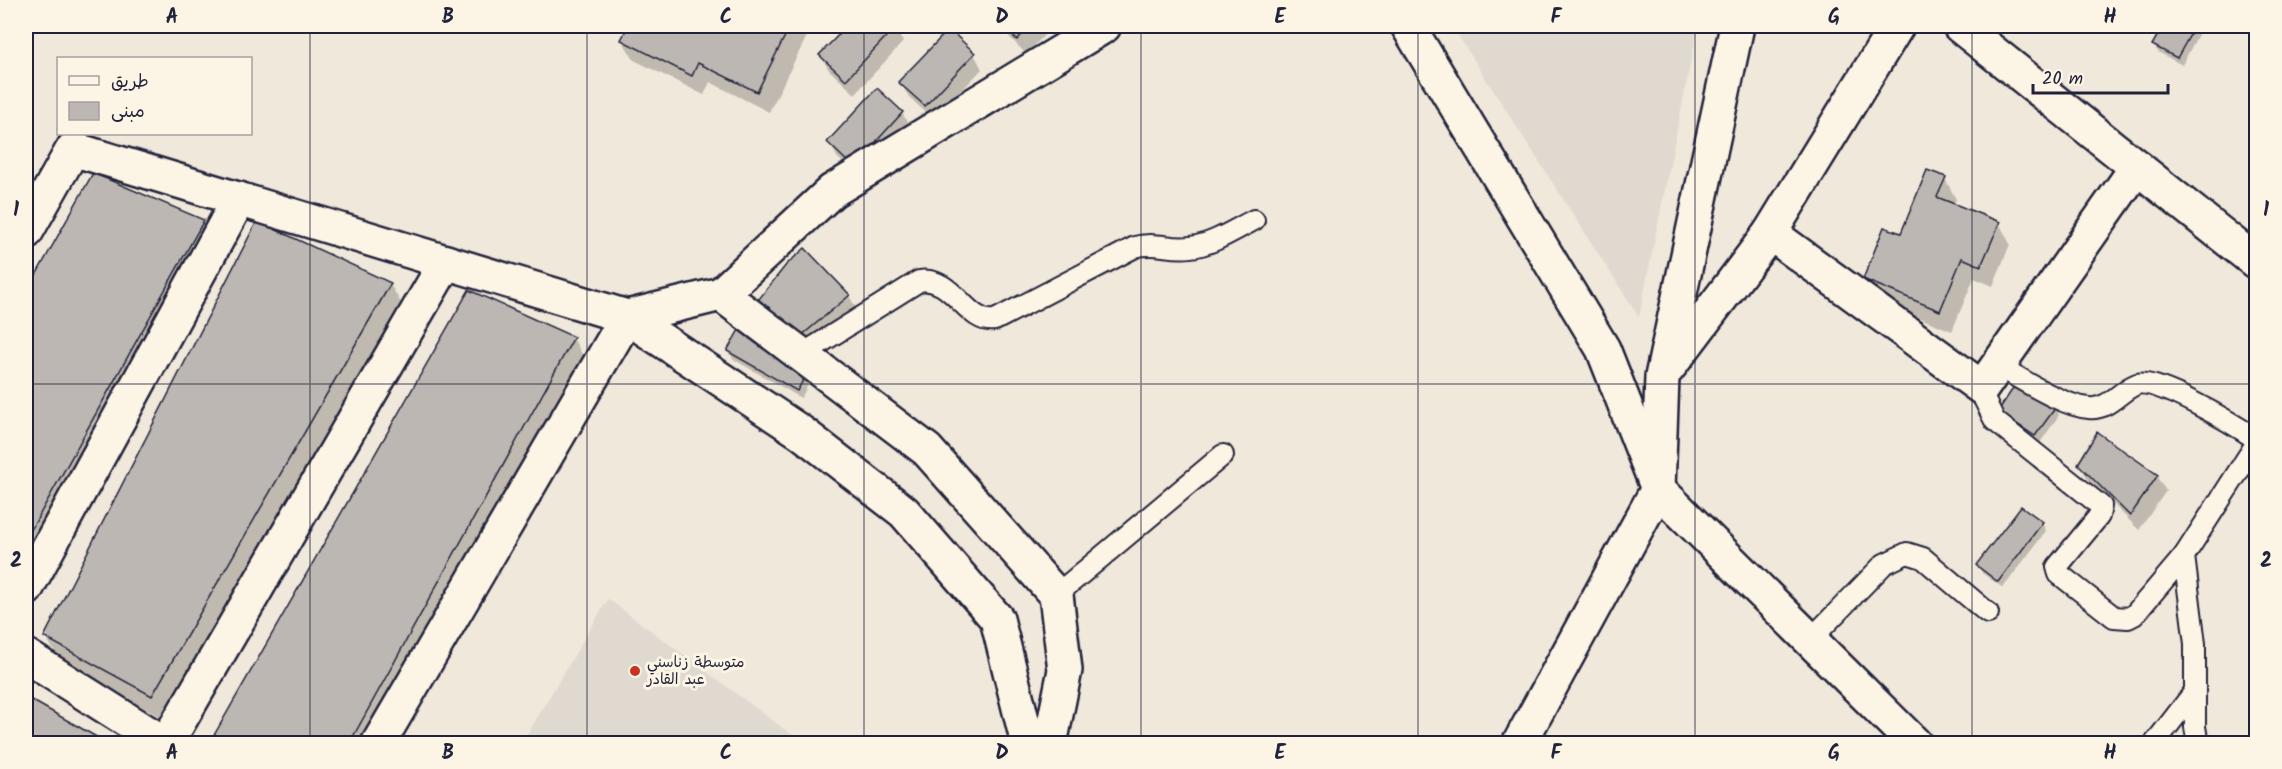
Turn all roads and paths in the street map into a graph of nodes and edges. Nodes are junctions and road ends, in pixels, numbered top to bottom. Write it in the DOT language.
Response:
graph roads {
  1 [pos="1104,26"];
  2 [pos="1408,26"];
  3 [pos="1737,26"];
  4 [pos="1897,26"];
  5 [pos="1960,26"];
  6 [pos="2137,167"];
  7 [pos="239,199"];
  8 [pos="1254,220"];
  9 [pos="26,232"];
  10 [pos="1770,233"];
  11 [pos="446,262"];
  12 [pos="2256,262"];
  13 [pos="721,294"];
  14 [pos="627,317"];
  15 [pos="801,355"];
  16 [pos="1662,377"];
  17 [pos="1990,377"];
  18 [pos="2256,439"];
  19 [pos="2256,444"];
  20 [pos="1223,455"];
  21 [pos="1658,489"];
  22 [pos="2184,556"];
  23 [pos="26,589"];
  24 [pos="1056,595"];
  25 [pos="1988,613"];
  26 [pos="1810,640"];
  27 [pos="26,656"];
  28 [pos="2195,691"];
  29 [pos="166,744"];
  30 [pos="378,744"];
  31 [pos="1028,744"];
  32 [pos="1050,744"];
  33 [pos="1519,744"];
  34 [pos="1915,744"];
  35 [pos="2154,744"];
  36 [pos="2198,744"];
  1 -- 13 [label="street"];
  2 -- 21 [label="street"];
  3 -- 16 [label="street"];
  4 -- 10 [label="street"];
  5 -- 6 [label="street"];
  6 -- 12 [label="street"];
  6 -- 17 [label="street"];
  7 -- 9 [label="street"];
  7 -- 11 [label="street"];
  7 -- 23 [label="street"];
  8 -- 15 [label="lane"];
  10 -- 16 [label="street"];
  10 -- 17 [label="street"];
  11 -- 14 [label="street"];
  11 -- 29 [label="street"];
  13 -- 14 [label="street"];
  13 -- 15 [label="street"];
  14 -- 30 [label="street"];
  14 -- 31 [label="street"];
  15 -- 24 [label="street"];
  16 -- 21 [label="street"];
  17 -- 18 [label="lane"];
  17 -- 22 [label="lane"];
  19 -- 22 [label="lane"];
  20 -- 24 [label="lane"];
  21 -- 26 [label="street"];
  21 -- 33 [label="street"];
  22 -- 28 [label="lane"];
  24 -- 32 [label="street"];
  25 -- 26 [label="lane"];
  26 -- 34 [label="street"];
  27 -- 29 [label="street"];
  28 -- 35 [label="lane"];
  28 -- 36 [label="lane"];
}
